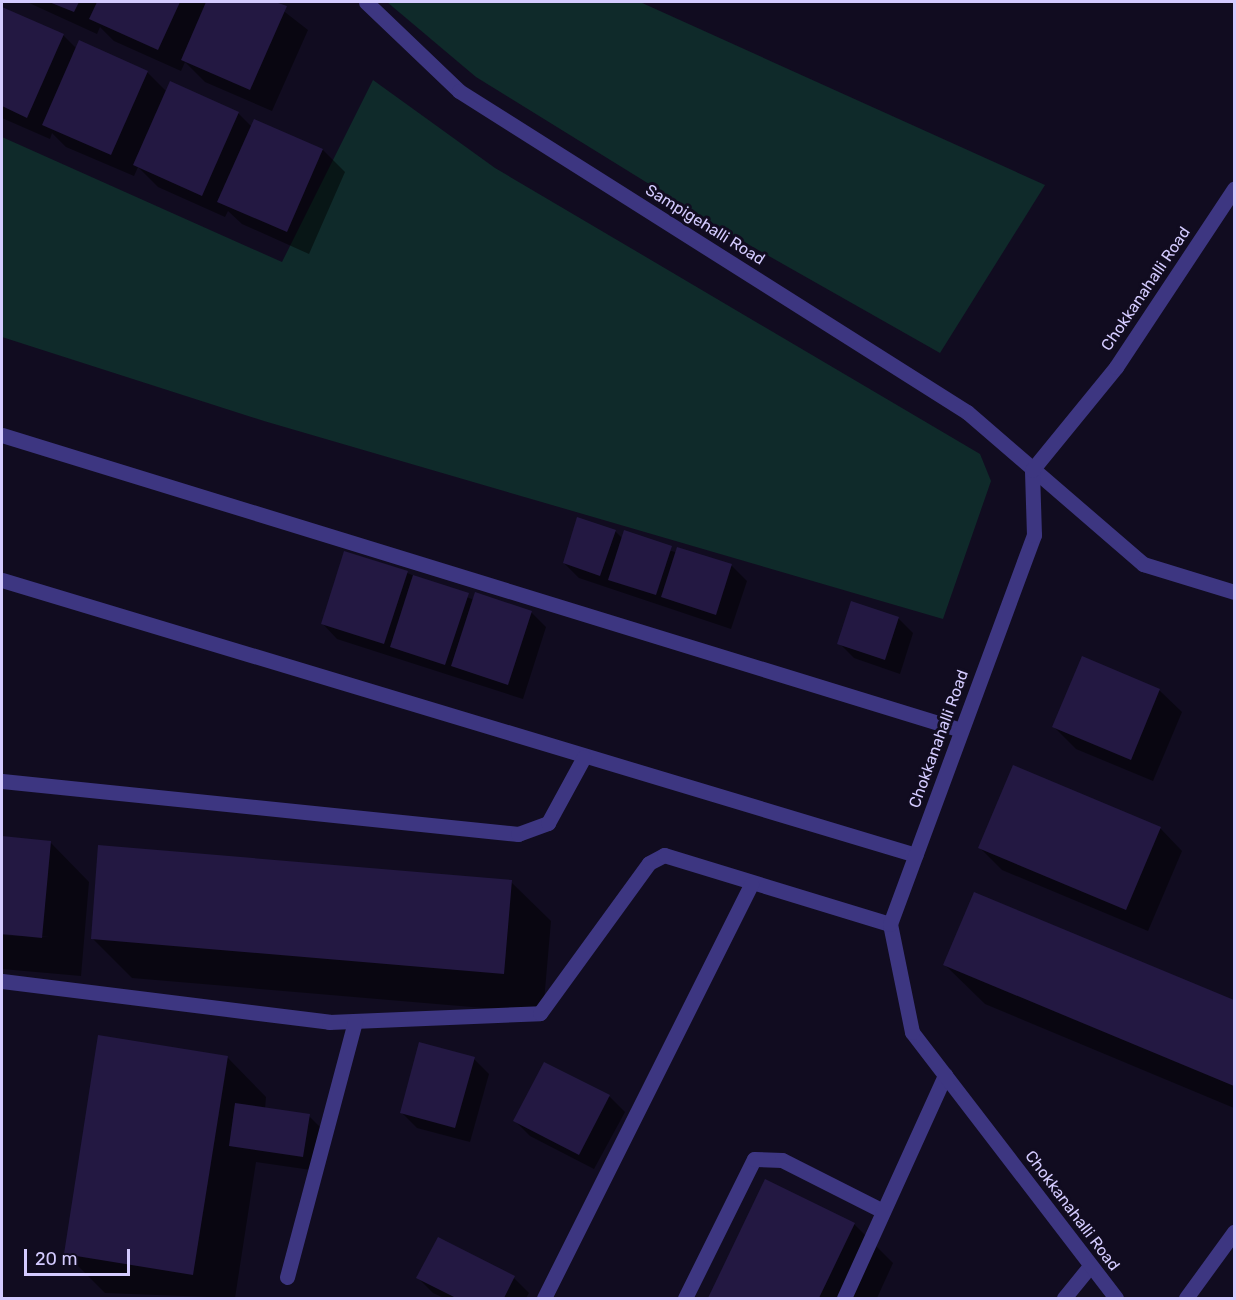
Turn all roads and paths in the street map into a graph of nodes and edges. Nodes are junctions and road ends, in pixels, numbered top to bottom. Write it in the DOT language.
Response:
graph roads {
  1 [pos="366,2"];
  2 [pos="1234,189"];
  3 [pos="2,435"];
  4 [pos="1032,470"];
  5 [pos="2,580"];
  6 [pos="1234,592"];
  7 [pos="961,730"];
  8 [pos="584,757"];
  9 [pos="2,782"];
  10 [pos="916,855"];
  11 [pos="751,884"];
  12 [pos="890,924"];
  13 [pos="2,981"];
  14 [pos="355,1021"];
  15 [pos="945,1075"];
  16 [pos="884,1211"];
  17 [pos="1234,1232"];
  18 [pos="1090,1266"];
  19 [pos="287,1277"];
  20 [pos="544,1299"];
  21 [pos="685,1299"];
  22 [pos="844,1299"];
  23 [pos="1064,1299"];
  24 [pos="1116,1299"];
  25 [pos="1186,1299"];
  1 -- 4 [label="street, Sampigehalli Road"];
  2 -- 4 [label="street, Chokkanahalli Road"];
  3 -- 7 [label="street"];
  4 -- 6 [label="street, Sampigehalli Road"];
  4 -- 7 [label="street, Chokkanahalli Road"];
  5 -- 8 [label="street"];
  7 -- 10 [label="street, Chokkanahalli Road"];
  8 -- 9 [label="street"];
  8 -- 10 [label="street"];
  10 -- 12 [label="street, Chokkanahalli Road"];
  11 -- 12 [label="street"];
  11 -- 14 [label="street"];
  11 -- 20 [label="street"];
  12 -- 15 [label="street, Chokkanahalli Road"];
  13 -- 14 [label="street"];
  14 -- 19 [label="street"];
  15 -- 16 [label="street"];
  15 -- 18 [label="street, Chokkanahalli Road"];
  16 -- 21 [label="street"];
  16 -- 22 [label="street"];
  17 -- 25 [label="street"];
  18 -- 23 [label="street"];
  18 -- 24 [label="street, Chokkanahalli Road"];
}
